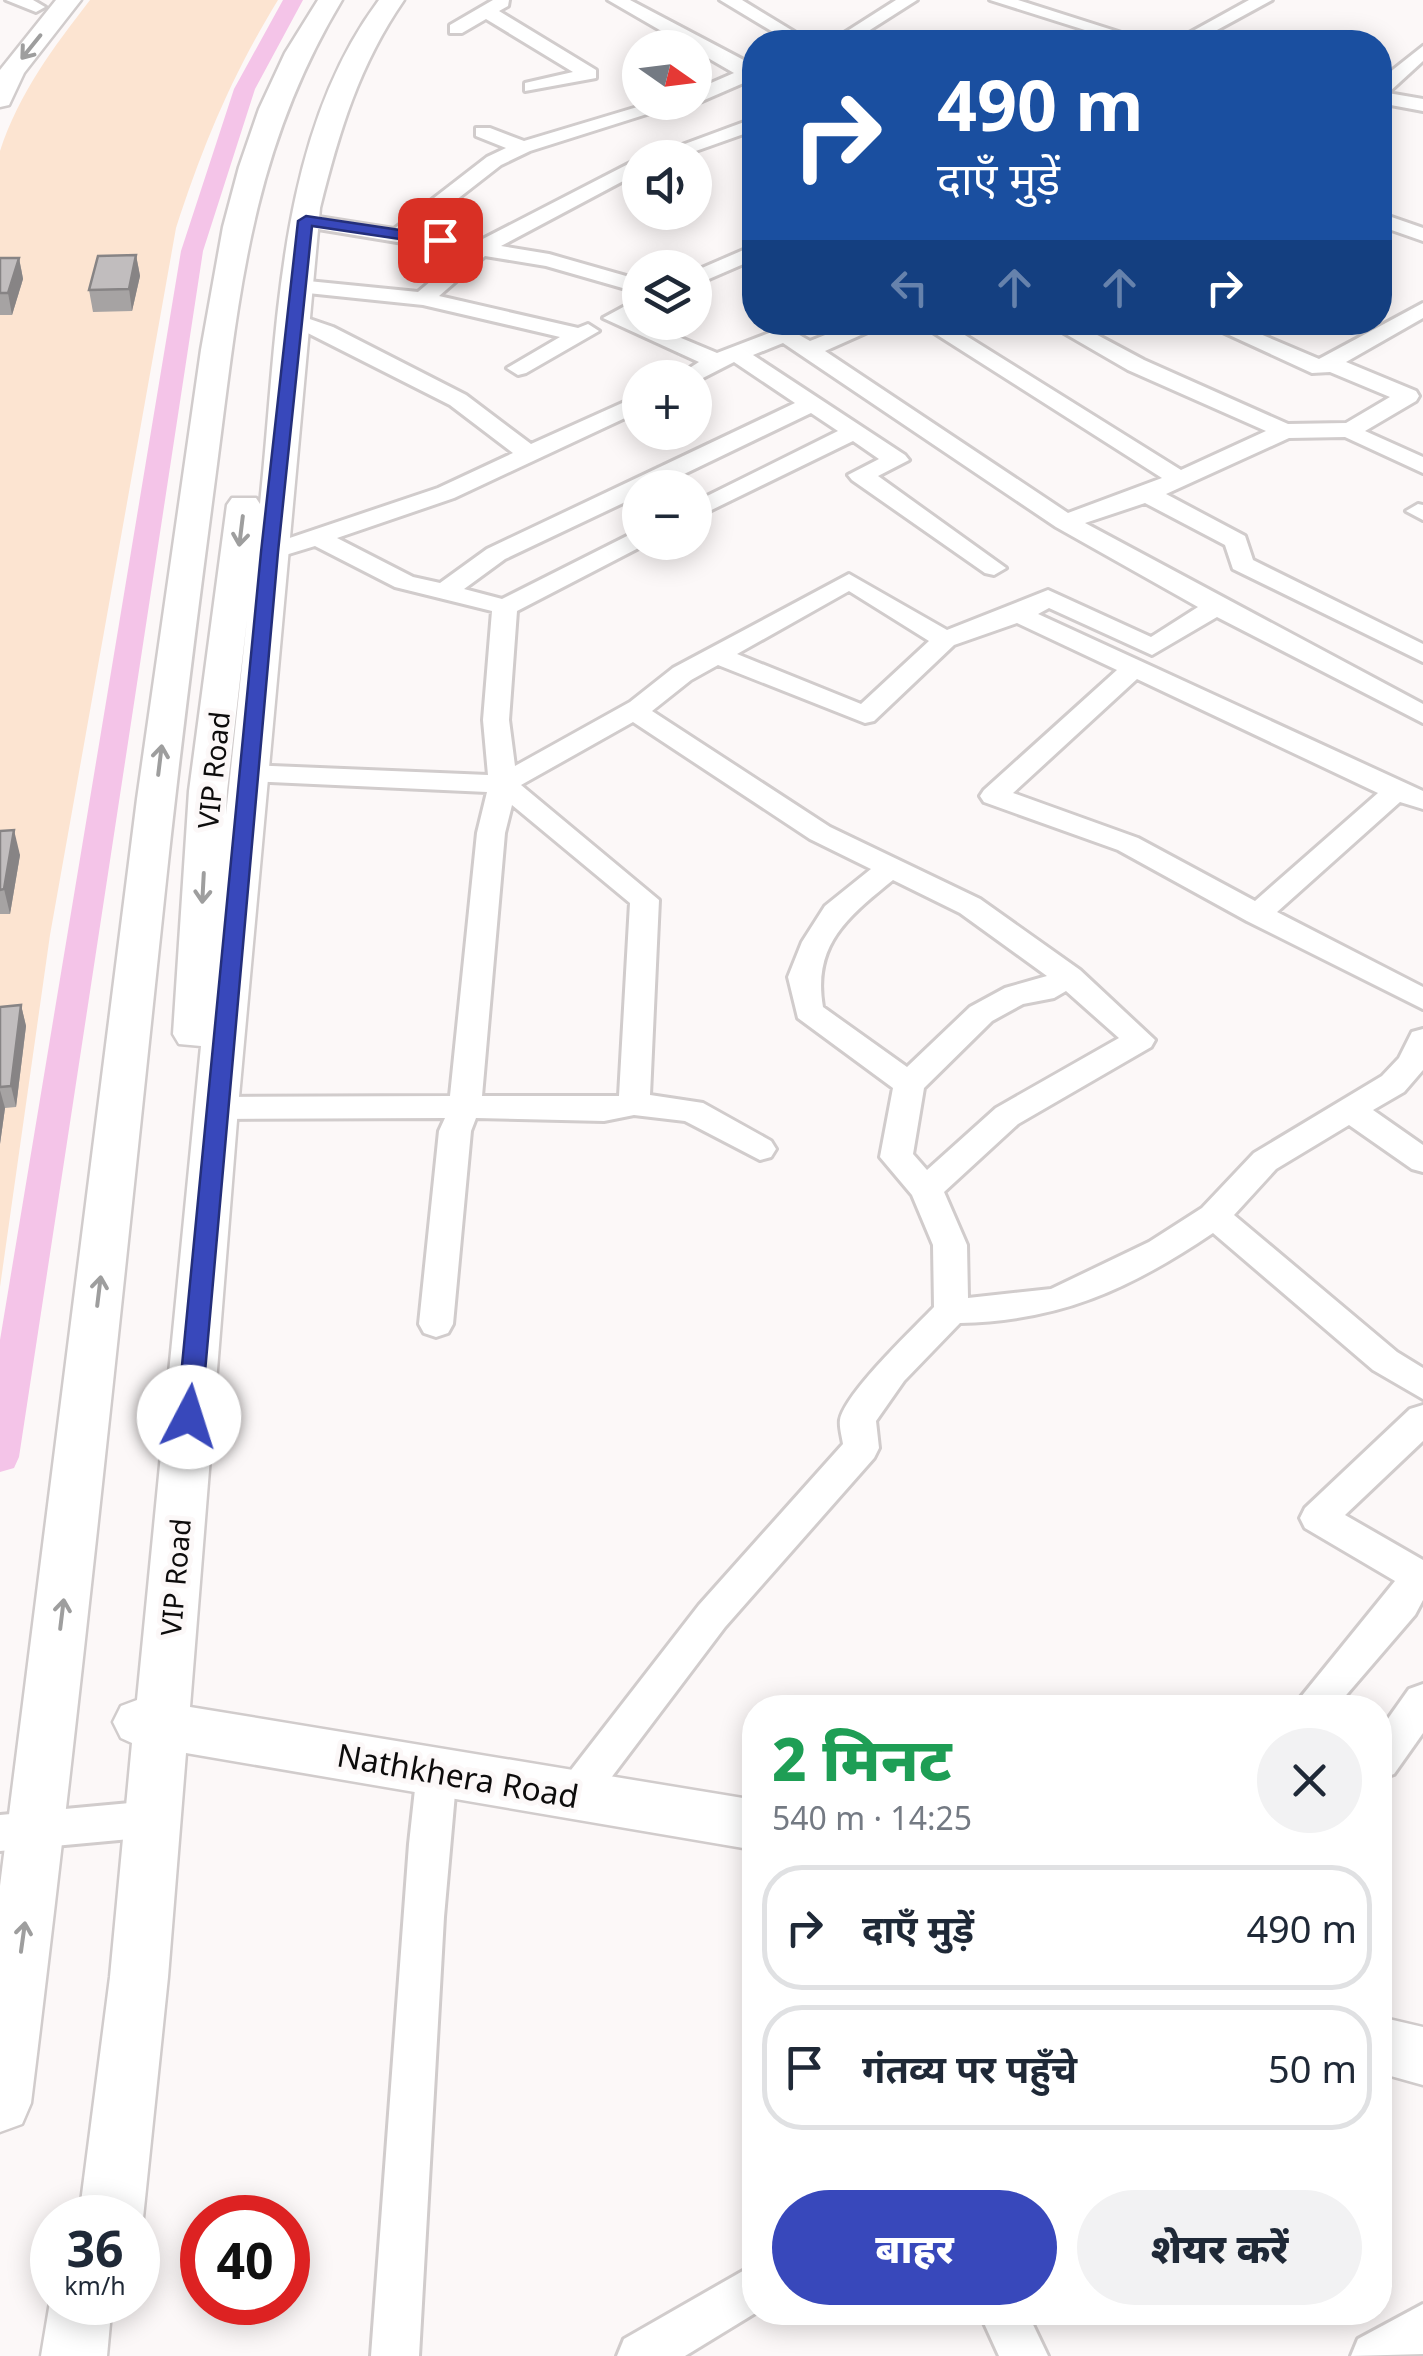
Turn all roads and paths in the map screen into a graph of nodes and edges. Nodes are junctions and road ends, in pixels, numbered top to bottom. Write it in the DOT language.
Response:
graph roads {
  1 [pos="69,0"];
  2 [pos="330,0"];
  3 [pos="364,0"];
  4 [pos="392,0"];
  5 [pos="506,0"];
  6 [pos="617,0"];
  7 [pos="729,0"];
  8 [pos="908,0"];
  9 [pos="999,0"];
  10 [pos="1252,1"];
  11 [pos="31,2"];
  12 [pos="483,11"];
  13 [pos="1090,25"];
  14 [pos="456,29"];
  15 [pos="781,30"];
  16 [pos="859,30"];
  17 [pos="1083,30"];
  18 [pos="1105,30"];
  19 [pos="1202,30"];
  20 [pos="0,50"];
  21 [pos="1423,51"];
  22 [pos="742,68"];
  23 [pos="1392,81"];
  24 [pos="532,86"];
  25 [pos="1392,96"];
  26 [pos="0,98"];
  27 [pos="1423,105"];
  28 [pos="731,106"];
  29 [pos="622,118"];
  30 [pos="483,132"];
  31 [pos="682,140"];
  32 [pos="524,147"];
  33 [pos="622,174"];
  34 [pos="306,221"];
  35 [pos="1392,223"];
  36 [pos="400,234"];
  37 [pos="1423,234"];
  38 [pos="482,248"];
  39 [pos="742,257"];
  40 [pos="731,262"];
  41 [pos="742,268"];
  42 [pos="712,271"];
  43 [pos="622,282"];
  44 [pos="424,298"];
  45 [pos="296,304"];
  46 [pos="1423,309"];
  47 [pos="622,314"];
  48 [pos="614,318"];
  49 [pos="1392,327"];
  50 [pos="581,335"];
  51 [pos="783,335"];
  52 [pos="786,335"];
  53 [pos="846,335"];
  54 [pos="949,335"];
  55 [pos="1081,335"];
  56 [pos="1243,335"];
  57 [pos="1377,335"];
  58 [pos="809,350"];
  59 [pos="726,358"];
  60 [pos="1328,363"];
  61 [pos="712,365"];
  62 [pos="518,368"];
  63 [pos="1415,398"];
  64 [pos="812,404"];
  65 [pos="622,411"];
  66 [pos="1285,430"];
  67 [pos="1351,430"];
  68 [pos="854,432"];
  69 [pos="530,455"];
  70 [pos="1423,466"];
  71 [pos="1179,479"];
  72 [pos="1147,494"];
  73 [pos="712,503"];
  74 [pos="1065,522"];
  75 [pos="317,537"];
  76 [pos="622,548"];
  77 [pos="269,552"];
  78 [pos="994,568"];
  79 [pos="444,592"];
  80 [pos="505,607"];
  81 [pos="1216,607"];
  82 [pos="1018,614"];
  83 [pos="946,640"];
  84 [pos="717,654"];
  85 [pos="1423,654"];
  86 [pos="1134,668"];
  87 [pos="634,711"];
  88 [pos="1423,715"];
  89 [pos="248,773"];
  90 [pos="503,784"];
  91 [pos="1410,796"];
  92 [pos="888,870"];
  93 [pos="1257,914"];
  94 [pos="1069,977"];
  95 [pos="1423,998"];
  96 [pos="1423,1039"];
  97 [pos="909,1084"];
  98 [pos="634,1104"];
  99 [pos="465,1106"];
  100 [pos="216,1108"];
  101 [pos="1348,1108"];
  102 [pos="760,1149"];
  103 [pos="1423,1161"];
  104 [pos="926,1189"];
  105 [pos="1214,1216"];
  106 [pos="951,1312"];
  107 [pos="436,1324"];
  108 [pos="1423,1386"];
  109 [pos="1423,1419"];
  110 [pos="1322,1695"];
  111 [pos="1423,1701"];
  112 [pos="151,1724"];
  113 [pos="1392,1745"];
  114 [pos="437,1772"];
  115 [pos="575,1794"];
  116 [pos="130,1821"];
  117 [pos="742,1823"];
  118 [pos="19,1831"];
  119 [pos="1392,2048"];
  120 [pos="1423,2056"];
  121 [pos="0,2103"];
  122 [pos="91,2195"];
  123 [pos="114,2195"];
  124 [pos="742,2295"];
  125 [pos="77,2325"];
  126 [pos="98,2325"];
  127 [pos="1008,2325"];
  128 [pos="1423,2327"];
  129 [pos="74,2356"];
  130 [pos="95,2356"];
  131 [pos="395,2356"];
  132 [pos="640,2356"];
  133 [pos="1024,2356"];
  134 [pos="1375,2356"];
  1 -- 26 [label="main road, one-way"];
  118 -- 2 [label="main road, VIP Road, one-way"];
  3 -- 112 [label="main road, VIP Road, one-way"];
  4 -- 34 [label="main road, VIP Road"];
  5 -- 12 [label="street"];
  6 -- 22 [label="street"];
  7 -- 15 [label="street"];
  8 -- 16 [label="street"];
  9 -- 13 [label="street"];
  10 -- 19 [label="street"];
  11 -- 20 [label="main road"];
  12 -- 14 [label="street"];
  12 -- 24 [label="street"];
  13 -- 17 [label="street"];
  13 -- 18 [label="street"];
  21 -- 23 [label="street"];
  25 -- 27 [label="street"];
  28 -- 31 [label="street"];
  29 -- 32 [label="street"];
  30 -- 32 [label="street"];
  32 -- 36 [label="street"];
  33 -- 38 [label="street"];
  34 -- 36 [label="street"];
  34 -- 45 [label="main road, VIP Road"];
  35 -- 37 [label="street"];
  36 -- 38 [label="street"];
  38 -- 43 [label="street"];
  38 -- 44 [label="street"];
  39 -- 40 [label="street"];
  40 -- 41 [label="street"];
  40 -- 42 [label="street"];
  44 -- 45 [label="street"];
  44 -- 50 [label="street"];
  45 -- 69 [label="street"];
  45 -- 77 [label="main road, VIP Road"];
  46 -- 49 [label="street"];
  47 -- 48 [label="street"];
  48 -- 50 [label="street"];
  48 -- 59 [label="street"];
  50 -- 62 [label="street"];
  51 -- 59 [label="street"];
  52 -- 58 [label="street"];
  53 -- 58 [label="street"];
  54 -- 71 [label="street"];
  55 -- 66 [label="street"];
  56 -- 60 [label="street"];
  57 -- 60 [label="street"];
  58 -- 74 [label="street"];
  59 -- 61 [label="street"];
  59 -- 64 [label="street"];
  60 -- 63 [label="street"];
  63 -- 67 [label="street"];
  64 -- 68 [label="street"];
  64 -- 79 [label="street"];
  65 -- 69 [label="street"];
  66 -- 67 [label="street"];
  66 -- 71 [label="street"];
  67 -- 70 [label="street"];
  68 -- 73 [label="street"];
  68 -- 78 [label="street"];
  69 -- 75 [label="street"];
  71 -- 72 [label="street"];
  72 -- 74 [label="street"];
  72 -- 85 [label="street"];
  74 -- 81 [label="street"];
  75 -- 77 [label="street"];
  75 -- 79 [label="street"];
  76 -- 80 [label="street"];
  77 -- 89 [label="main road, VIP Road"];
  79 -- 80 [label="street"];
  80 -- 90 [label="street"];
  81 -- 82 [label="street"];
  81 -- 88 [label="street"];
  82 -- 83 [label="street"];
  82 -- 86 [label="street"];
  83 -- 84 [label="street"];
  83 -- 84 [label="street"];
  84 -- 87 [label="street"];
  86 -- 91 [label="street"];
  86 -- 93 [label="street"];
  87 -- 90 [label="street"];
  87 -- 92 [label="street"];
  89 -- 90 [label="street"];
  89 -- 100 [label="main road, VIP Road"];
  90 -- 98 [label="street"];
  90 -- 99 [label="street"];
  91 -- 93 [label="street"];
  92 -- 94 [label="street"];
  92 -- 97 [label="street"];
  93 -- 95 [label="street"];
  94 -- 97 [label="street"];
  94 -- 104 [label="street"];
  96 -- 101 [label="street"];
  97 -- 104 [label="street"];
  98 -- 99 [label="street"];
  98 -- 102 [label="street"];
  99 -- 100 [label="street"];
  99 -- 107 [label="street"];
  100 -- 112 [label="main road, VIP Road"];
  101 -- 103 [label="street"];
  101 -- 105 [label="street"];
  104 -- 106 [label="street"];
  105 -- 106 [label="street"];
  105 -- 108 [label="street"];
  106 -- 115 [label="street"];
  109 -- 110 [label="street"];
  111 -- 113 [label="street"];
  112 -- 114 [label="main road, Nathkhera Road"];
  112 -- 116 [label="main road, VIP Road"];
  112 -- 123 [label="main road, VIP Road"];
  114 -- 115 [label="main road, Nathkhera Road"];
  114 -- 131 [label="street"];
  115 -- 117 [label="main road, Nathkhera Road"];
  116 -- 118 [label="street"];
  116 -- 122 [label="main road, VIP Road"];
  121 -- 118 [label="main road, VIP Road, one-way"];
  119 -- 120 [label="main road"];
  124 -- 132 [label="street"];
  125 -- 129 [label="main road"];
  126 -- 130 [label="main road"];
  127 -- 133 [label="street"];
  128 -- 134 [label="street"];
}
